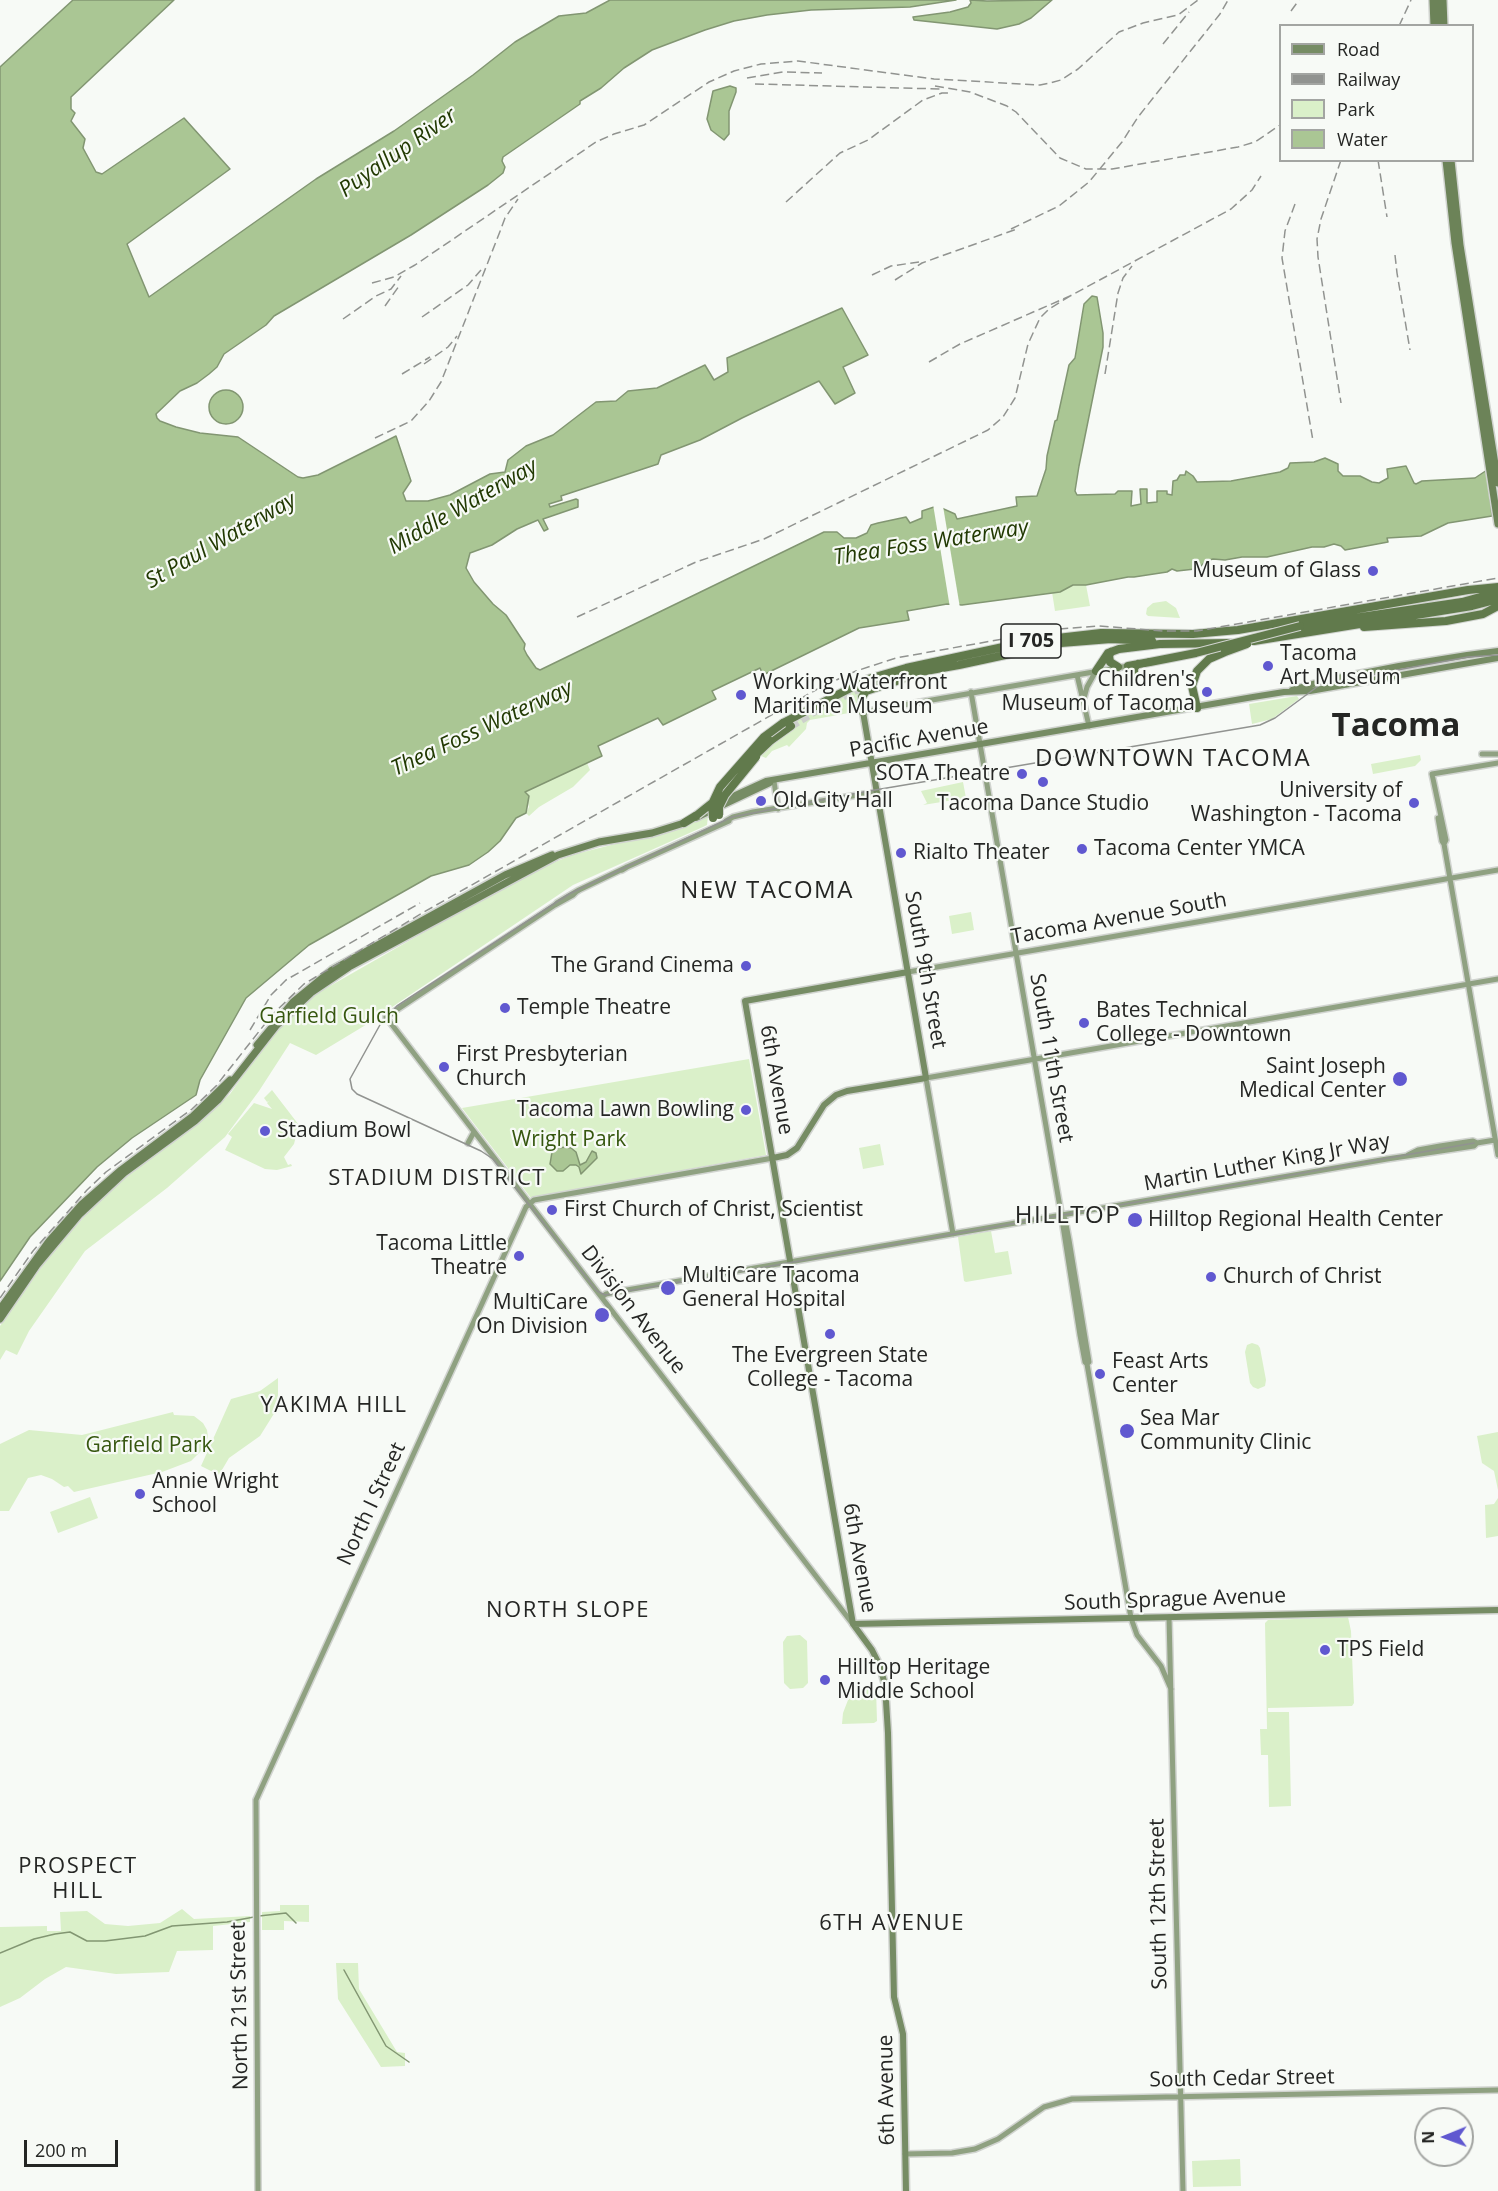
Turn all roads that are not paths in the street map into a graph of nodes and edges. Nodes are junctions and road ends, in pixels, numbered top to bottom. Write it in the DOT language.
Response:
graph roads {
  1 [pos="1433,0"];
  2 [pos="1438,0"];
  3 [pos="1445,0"];
  4 [pos="1441,10"];
  5 [pos="1435,24"];
  6 [pos="1439,24"];
  7 [pos="1445,24"];
  8 [pos="1446,162"];
  9 [pos="1451,162"];
  10 [pos="1483,408"];
  11 [pos="1498,483"];
  12 [pos="1498,524"];
  13 [pos="1498,580"];
  14 [pos="1485,587"];
  15 [pos="1498,590"];
  16 [pos="1498,599"];
  17 [pos="1496,609"];
  18 [pos="1335,613"];
  19 [pos="1300,627"];
  20 [pos="1321,630"];
  21 [pos="1130,636"];
  22 [pos="1211,643"];
  23 [pos="1112,651"];
  24 [pos="1498,651"];
  25 [pos="1498,658"];
  26 [pos="1140,664"];
  27 [pos="953,666"];
  28 [pos="1128,666"];
  29 [pos="1118,668"];
  30 [pos="1096,671"];
  31 [pos="1077,675"];
  32 [pos="1134,678"];
  33 [pos="860,688"];
  34 [pos="971,692"];
  35 [pos="1284,692"];
  36 [pos="1084,699"];
  37 [pos="1197,708"];
  38 [pos="863,712"];
  39 [pos="798,715"];
  40 [pos="1089,726"];
  41 [pos="786,727"];
  42 [pos="770,741"];
  43 [pos="980,745"];
  44 [pos="1482,754"];
  45 [pos="1498,754"];
  46 [pos="1498,763"];
  47 [pos="872,764"];
  48 [pos="774,781"];
  49 [pos="877,792"];
  50 [pos="778,809"];
  51 [pos="759,812"];
  52 [pos="696,814"];
  53 [pos="719,821"];
  54 [pos="684,823"];
  55 [pos="641,834"];
  56 [pos="1498,870"];
  57 [pos="1450,879"];
  58 [pos="381,946"];
  59 [pos="1017,954"];
  60 [pos="908,972"];
  61 [pos="1498,979"];
  62 [pos="1469,984"];
  63 [pos="745,1001"];
  64 [pos="1035,1059"];
  65 [pos="926,1078"];
  66 [pos="474,1132"];
  67 [pos="1495,1140"];
  68 [pos="468,1143"];
  69 [pos="1498,1155"];
  70 [pos="772,1158"];
  71 [pos="530,1203"];
  72 [pos="1062,1215"];
  73 [pos="953,1234"];
  74 [pos="791,1262"];
  75 [pos="602,1297"];
  76 [pos="0,1309"];
  77 [pos="0,1319"];
  78 [pos="1498,1610"];
  79 [pos="1170,1617"];
  80 [pos="1131,1618"];
  81 [pos="853,1624"];
  82 [pos="870,1624"];
  83 [pos="865,1639"];
  84 [pos="1171,1689"];
  85 [pos="255,1821"];
  86 [pos="1498,2090"];
  87 [pos="1180,2097"];
  88 [pos="905,2154"];
  89 [pos="258,2191"];
  90 [pos="906,2191"];
  91 [pos="1183,2191"];
  1 -- 4 [label="highway"];
  2 -- 4 [label="highway"];
  3 -- 4 [label="highway"];
  4 -- 5 [label="highway"];
  4 -- 6 [label="highway"];
  4 -- 7 [label="highway"];
  8 -- 10 [label="highway"];
  9 -- 10 [label="highway"];
  10 -- 11 [label="highway"];
  10 -- 12 [label="highway"];
  13 -- 14 [label="highway"];
  14 -- 15 [label="highway"];
  14 -- 18 [label="highway"];
  15 -- 18 [label="highway, I 705"];
  15 -- 19 [label="highway"];
  16 -- 20 [label="highway, I 705"];
  17 -- 20 [label="highway"];
  18 -- 21 [label="highway, I 705"];
  19 -- 26 [label="highway, bridge"];
  19 -- 37 [label="highway, bridge"];
  20 -- 22 [label="highway, I 705"];
  21 -- 22 [label="highway, I 705"];
  21 -- 27 [label="highway, I 705"];
  21 -- 39 [label="highway, I 705"];
  22 -- 23 [label="highway"];
  23 -- 29 [label="highway"];
  23 -- 30 [label="highway"];
  24 -- 35 [label="main road, Pacific Avenue"];
  25 -- 35 [label="main road, Pacific Avenue"];
  26 -- 28 [label="highway"];
  26 -- 32 [label="highway"];
  27 -- 33 [label="highway, I 705"];
  27 -- 38 [label="highway"];
  28 -- 29 [label="main road"];
  29 -- 30 [label="main road"];
  30 -- 31 [label="main road"];
  30 -- 36 [label="main road"];
  31 -- 34 [label="main road"];
  31 -- 36 [label="main road"];
  34 -- 38 [label="main road"];
  34 -- 43 [label="main road, South 11th Street"];
  35 -- 37 [label="main road, Pacific Avenue"];
  36 -- 40 [label="main road"];
  37 -- 40 [label="main road, Pacific Avenue"];
  38 -- 47 [label="main road, South 9th Street"];
  39 -- 41 [label="highway"];
  39 -- 52 [label="highway"];
  40 -- 43 [label="main road, Pacific Avenue"];
  41 -- 42 [label="highway"];
  41 -- 53 [label="highway, bridge"];
  42 -- 52 [label="highway, bridge"];
  42 -- 53 [label="highway, bridge"];
  43 -- 47 [label="main road, Pacific Avenue"];
  43 -- 59 [label="main road, South 11th Street"];
  44 -- 45 [label="main road"];
  46 -- 57 [label="main road"];
  47 -- 48 [label="main road, Pacific Avenue"];
  47 -- 49 [label="main road, South 9th Street"];
  48 -- 50 [label="main road"];
  48 -- 52 [label="main road, Pacific Avenue"];
  48 -- 54 [label="main road, Pacific Avenue"];
  49 -- 50 [label="main road"];
  49 -- 60 [label="main road, South 9th Street"];
  50 -- 51 [label="main road"];
  51 -- 53 [label="main road"];
  51 -- 53 [label="main road"];
  52 -- 54 [label="highway"];
  52 -- 55 [label="highway"];
  53 -- 66 [label="main road, Division Avenue"];
  54 -- 55 [label="highway"];
  55 -- 58 [label="highway"];
  56 -- 57 [label="main road, Tacoma Avenue South"];
  57 -- 59 [label="main road, Tacoma Avenue South"];
  57 -- 62 [label="main road"];
  58 -- 76 [label="highway"];
  58 -- 77 [label="highway"];
  59 -- 60 [label="main road, Tacoma Avenue South"];
  59 -- 64 [label="main road, South 11th Street"];
  60 -- 63 [label="main road, Tacoma Avenue South"];
  60 -- 65 [label="main road, South 9th Street"];
  61 -- 62 [label="main road"];
  62 -- 64 [label="main road"];
  62 -- 67 [label="main road"];
  63 -- 70 [label="main road, 6th Avenue"];
  64 -- 65 [label="main road"];
  64 -- 72 [label="main road, South 11th Street"];
  65 -- 70 [label="main road"];
  65 -- 73 [label="main road, South 9th Street"];
  66 -- 68 [label="main road"];
  66 -- 71 [label="main road, Division Avenue"];
  67 -- 69 [label="main road"];
  67 -- 72 [label="main road, Martin Luther King Jr Way"];
  70 -- 71 [label="main road"];
  70 -- 74 [label="main road, 6th Avenue"];
  71 -- 75 [label="main road, Division Avenue"];
  71 -- 85 [label="main road, North I Street"];
  72 -- 73 [label="main road, Martin Luther King Jr Way"];
  72 -- 80 [label="main road, South 11th Street"];
  73 -- 74 [label="main road, Martin Luther King Jr Way"];
  74 -- 75 [label="main road, Martin Luther King Jr Way"];
  74 -- 81 [label="main road, 6th Avenue"];
  75 -- 81 [label="main road, Division Avenue"];
  78 -- 79 [label="main road, South Sprague Avenue"];
  79 -- 80 [label="main road, South Sprague Avenue"];
  79 -- 84 [label="main road, South 12th Street"];
  80 -- 82 [label="main road, South Sprague Avenue"];
  80 -- 84 [label="main road, South 11th Street"];
  81 -- 82 [label="main road, South Sprague Avenue"];
  81 -- 83 [label="main road, 6th Avenue"];
  82 -- 83 [label="main road"];
  83 -- 88 [label="main road, 6th Avenue"];
  84 -- 87 [label="main road, South 12th Street"];
  85 -- 89 [label="main road, North 21st Street"];
  86 -- 87 [label="main road, South Cedar Street"];
  87 -- 88 [label="main road, South Cedar Street"];
  87 -- 91 [label="main road, South 12th Street"];
  88 -- 90 [label="main road, 6th Avenue"];
}
